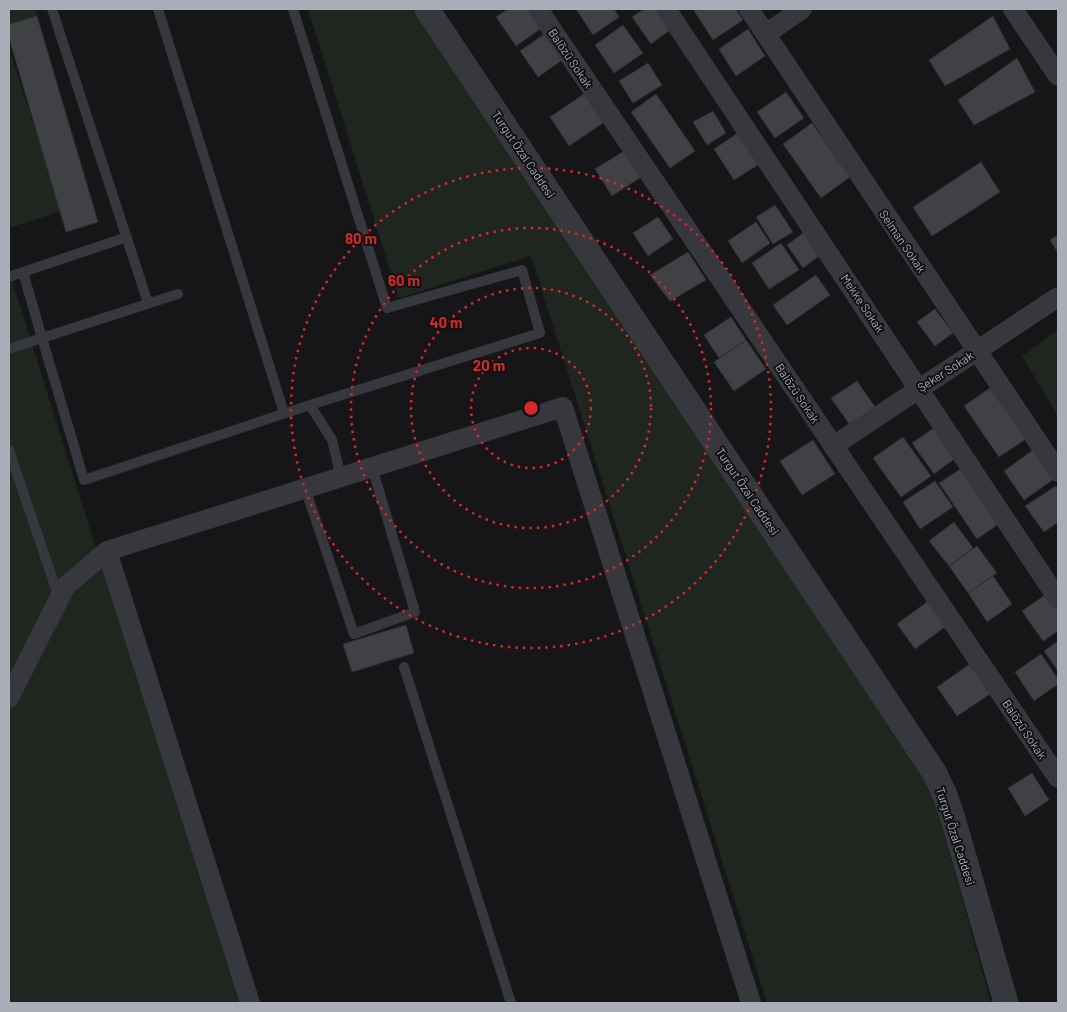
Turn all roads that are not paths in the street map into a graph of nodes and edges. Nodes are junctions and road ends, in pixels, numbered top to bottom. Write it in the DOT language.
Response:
graph roads {
  1 [pos="52,9"];
  2 [pos="158,9"];
  3 [pos="292,9"];
  4 [pos="427,9"];
  5 [pos="538,9"];
  6 [pos="666,9"];
  7 [pos="749,9"];
  8 [pos="802,9"];
  9 [pos="1013,9"];
  10 [pos="766,34"];
  11 [pos="1058,76"];
  12 [pos="127,237"];
  13 [pos="23,272"];
  14 [pos="9,277"];
  15 [pos="178,294"];
  16 [pos="1058,297"];
  17 [pos="148,303"];
  18 [pos="42,338"];
  19 [pos="9,349"];
  20 [pos="976,351"];
  21 [pos="920,388"];
  22 [pos="310,405"];
  23 [pos="284,413"];
  24 [pos="833,446"];
  25 [pos="9,450"];
  26 [pos="372,467"];
  27 [pos="1058,472"];
  28 [pos="341,477"];
  29 [pos="305,488"];
  30 [pos="107,550"];
  31 [pos="59,598"];
  32 [pos="1058,599"];
  33 [pos="404,666"];
  34 [pos="9,698"];
  35 [pos="1058,778"];
  36 [pos="250,1003"];
  37 [pos="511,1003"];
  38 [pos="751,1003"];
  39 [pos="1006,1003"];
  1 -- 12 [label="lane"];
  2 -- 23 [label="lane"];
  3 -- 22 [label="lane"];
  4 -- 39 [label="street, Turgut Özal Caddesi"];
  5 -- 24 [label="street, Balözü Sokak"];
  6 -- 21 [label="street, Mekke Sokak"];
  7 -- 10 [label="street, Selman Sokak"];
  8 -- 10 [label="street"];
  9 -- 11 [label="street"];
  10 -- 20 [label="street, Selman Sokak"];
  12 -- 13 [label="lane"];
  12 -- 17 [label="lane"];
  13 -- 14 [label="lane"];
  13 -- 18 [label="lane"];
  15 -- 17 [label="lane"];
  16 -- 20 [label="street, Şeker Sokak"];
  17 -- 18 [label="lane"];
  18 -- 19 [label="lane"];
  18 -- 23 [label="lane"];
  20 -- 21 [label="street, Şeker Sokak"];
  20 -- 27 [label="street, Selman Sokak"];
  21 -- 24 [label="street, Şeker Sokak"];
  21 -- 32 [label="street, Mekke Sokak"];
  22 -- 23 [label="lane"];
  22 -- 28 [label="lane"];
  24 -- 35 [label="street, Balözü Sokak"];
  25 -- 31 [label="lane"];
  26 -- 28 [label="street"];
  26 -- 29 [label="lane"];
  26 -- 38 [label="street"];
  28 -- 29 [label="street"];
  29 -- 30 [label="street"];
  30 -- 31 [label="street"];
  30 -- 36 [label="street"];
  31 -- 34 [label="street"];
  33 -- 37 [label="lane"];
}
